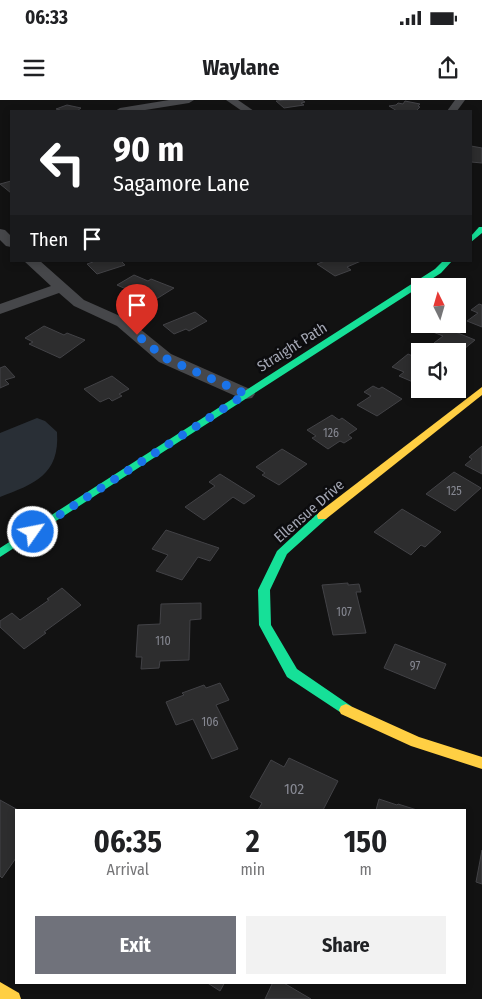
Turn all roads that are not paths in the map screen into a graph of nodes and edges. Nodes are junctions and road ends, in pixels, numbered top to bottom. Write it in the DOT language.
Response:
graph roads {
  1 [pos="189,100"];
  2 [pos="231,100"];
  3 [pos="126,110"];
  4 [pos="247,110"];
  5 [pos="0,233"];
  6 [pos="10,242"];
  7 [pos="32,262"];
  8 [pos="447,262"];
  9 [pos="59,288"];
  10 [pos="0,309"];
  11 [pos="482,390"];
  12 [pos="246,394"];
  13 [pos="0,553"];
  14 [pos="482,763"];
  15 [pos="0,990"];
  16 [pos="13,999"];
  1 -- 3 [label="street"];
  2 -- 4 [label="street"];
  5 -- 6 [label="street"];
  7 -- 9 [label="street"];
  8 -- 12 [label="main road, Straight Path"];
  9 -- 10 [label="street"];
  9 -- 12 [label="street"];
  11 -- 14 [label="main road, Ellensue Drive"];
  12 -- 13 [label="main road, Straight Path"];
  15 -- 16 [label="main road"];
}
